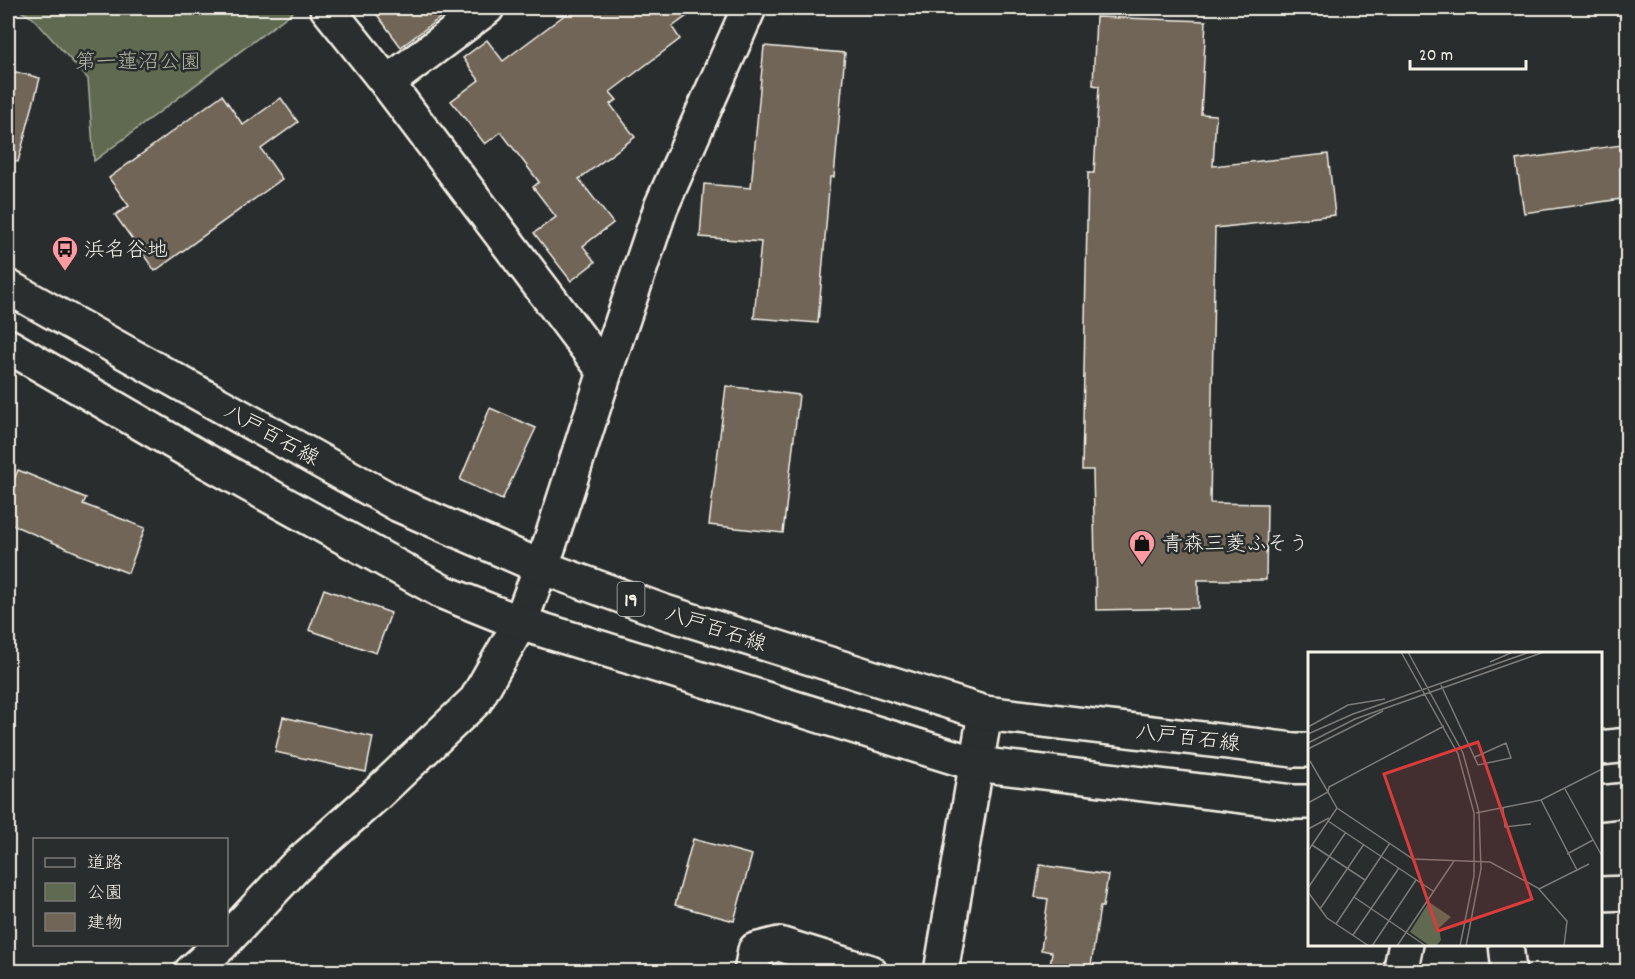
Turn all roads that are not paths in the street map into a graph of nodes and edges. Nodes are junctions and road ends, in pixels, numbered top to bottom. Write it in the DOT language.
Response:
graph roads {
  1 [pos="327,8"];
  2 [pos="488,8"];
  3 [pos="748,8"];
  4 [pos="387,83"];
  5 [pos="8,287"];
  6 [pos="8,346"];
  7 [pos="604,372"];
  8 [pos="541,567"];
  9 [pos="520,622"];
  10 [pos="984,713"];
  11 [pos="1628,745"];
  12 [pos="1602,748"];
  13 [pos="1308,750"];
  14 [pos="976,764"];
  15 [pos="1628,800"];
  16 [pos="1308,802"];
  17 [pos="1602,803"];
  18 [pos="1628,893"];
  19 [pos="1602,894"];
  20 [pos="228,938"];
  21 [pos="221,946"];
  22 [pos="1406,946"];
  23 [pos="1506,946"];
  24 [pos="191,972"];
  25 [pos="751,972"];
  26 [pos="870,972"];
  27 [pos="941,972"];
  28 [pos="1400,972"];
  29 [pos="1509,972"];
  1 -- 4 [label="main road"];
  2 -- 4 [label="main road"];
  3 -- 7 [label="main road"];
  4 -- 7 [label="main road"];
  5 -- 8 [label="main road, 八戸百石線 / 19"];
  6 -- 9 [label="main road"];
  7 -- 8 [label="main road"];
  8 -- 9 [label="main road"];
  8 -- 10 [label="main road, 八戸百石線 / 19"];
  9 -- 14 [label="main road"];
  9 -- 20 [label="main road"];
  10 -- 13 [label="main road, 八戸百石線 / 19"];
  10 -- 14 [label="main road"];
  11 -- 12 [label="main road"];
  14 -- 16 [label="main road"];
  14 -- 27 [label="main road"];
  15 -- 17 [label="main road"];
  18 -- 19 [label="main road"];
  21 -- 24 [label="main road"];
  22 -- 28 [label="main road"];
  23 -- 29 [label="main road"];
  25 -- 26 [label="main road"];
}
